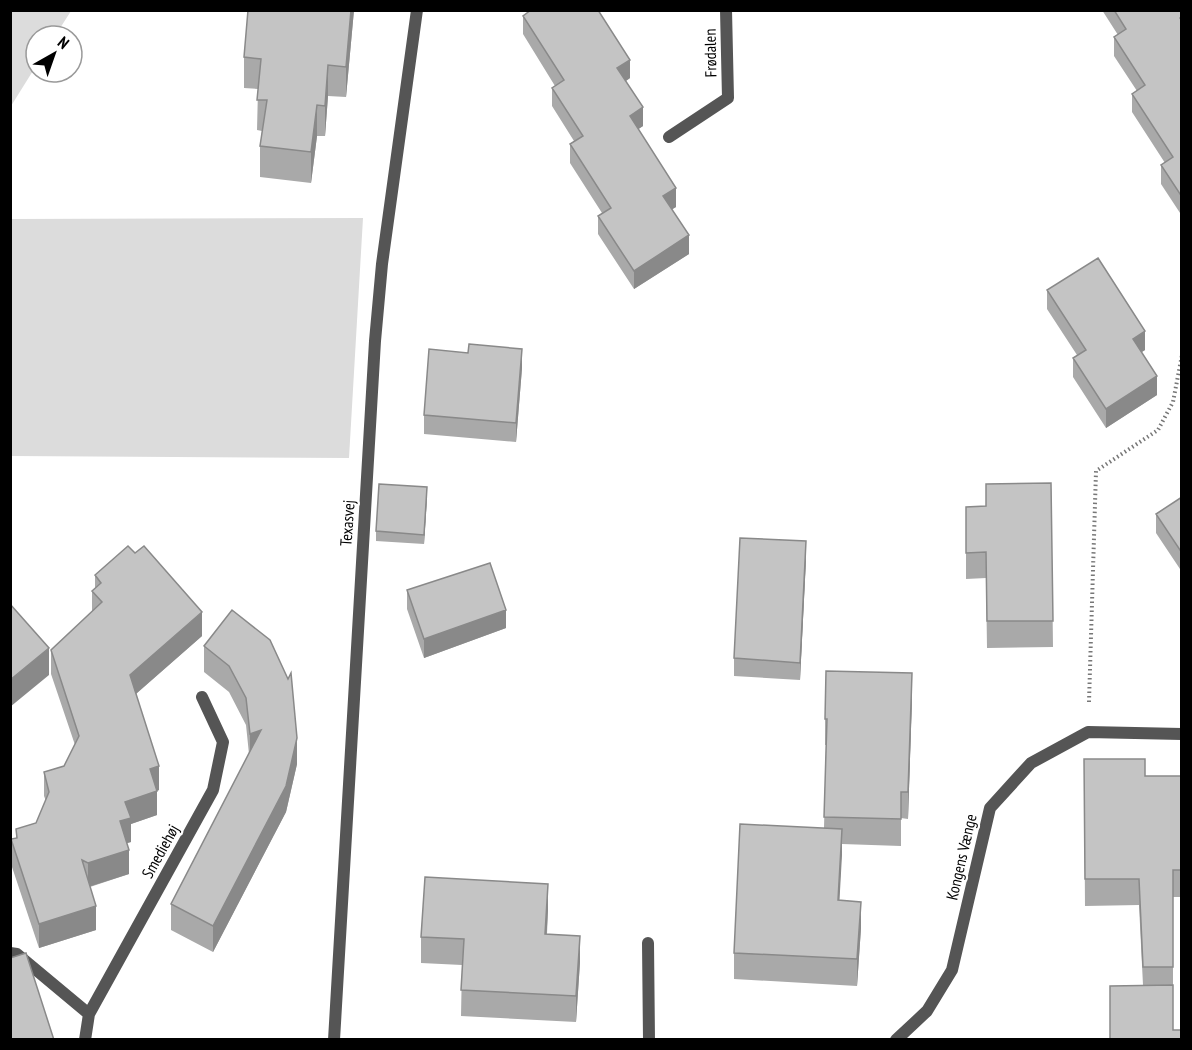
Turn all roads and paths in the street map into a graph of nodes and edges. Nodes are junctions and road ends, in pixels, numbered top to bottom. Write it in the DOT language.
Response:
graph roads {
  1 [pos="417,10"];
  2 [pos="726,10"];
  3 [pos="669,137"];
  4 [pos="1182,355"];
  5 [pos="202,697"];
  6 [pos="1088,732"];
  7 [pos="1182,734"];
  8 [pos="648,943"];
  9 [pos="10,953"];
  10 [pos="89,1014"];
  11 [pos="85,1040"];
  12 [pos="334,1040"];
  13 [pos="649,1040"];
  14 [pos="896,1040"];
  1 -- 12 [label="street, Texasvej"];
  2 -- 3 [label="street, Frødalen"];
  4 -- 6 [label="path"];
  5 -- 10 [label="street, Smediehøj"];
  6 -- 7 [label="street, Kongens Vænge"];
  6 -- 14 [label="street, Kongens Vænge"];
  8 -- 13 [label="street"];
  9 -- 10 [label="street"];
  10 -- 11 [label="street, Smediehøj"];
}
